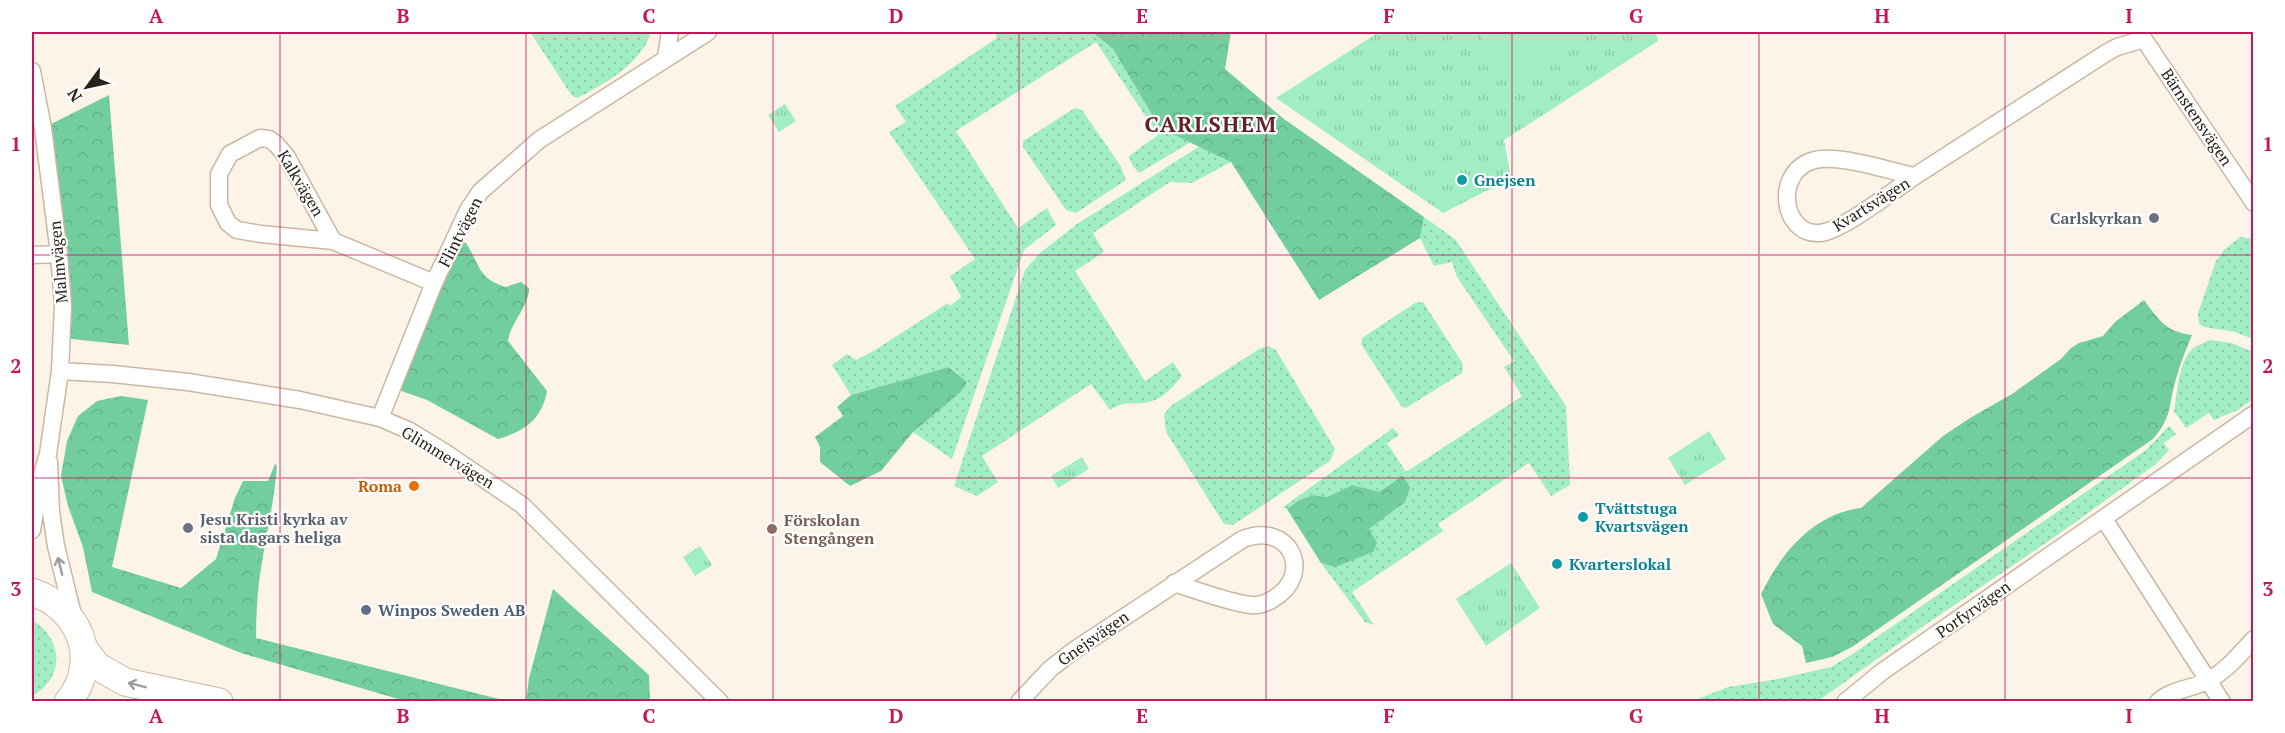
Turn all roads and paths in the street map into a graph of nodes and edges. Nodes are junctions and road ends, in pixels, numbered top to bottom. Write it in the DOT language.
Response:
graph roads {
  1 [pos="670,32"];
  2 [pos="708,32"];
  3 [pos="2142,35"];
  4 [pos="666,57"];
  5 [pos="32,71"];
  6 [pos="1915,176"];
  7 [pos="2253,203"];
  8 [pos="333,241"];
  9 [pos="59,254"];
  10 [pos="32,255"];
  11 [pos="434,283"];
  12 [pos="60,371"];
  13 [pos="2253,414"];
  14 [pos="380,418"];
  15 [pos="48,454"];
  16 [pos="2104,519"];
  17 [pos="32,531"];
  18 [pos="1174,583"];
  19 [pos="32,592"];
  20 [pos="79,635"];
  21 [pos="2253,639"];
  22 [pos="2208,681"];
  23 [pos="68,702"];
  24 [pos="219,702"];
  25 [pos="720,702"];
  26 [pos="1019,702"];
  27 [pos="1845,702"];
  28 [pos="2158,702"];
  29 [pos="2222,702"];
  1 -- 4 [label="street"];
  2 -- 4 [label="street, Flintvägen"];
  3 -- 6 [label="street, Kvartsvägen"];
  3 -- 7 [label="street, Bärnstensvägen"];
  4 -- 11 [label="street, Flintvägen"];
  5 -- 9 [label="street, Malmvägen"];
  6 -- 6 [label="street, Kvartsvägen"];
  8 -- 8 [label="street, Kalkvägen"];
  8 -- 11 [label="street, Kalkvägen"];
  9 -- 10 [label="street"];
  9 -- 12 [label="street, Malmvägen"];
  11 -- 14 [label="street, Flintvägen"];
  12 -- 14 [label="street, Glimmervägen"];
  12 -- 15 [label="street, Malmvägen"];
  13 -- 16 [label="street, Porfyrvägen"];
  14 -- 25 [label="street, Glimmervägen"];
  15 -- 17 [label="street, Malmvägen"];
  20 -- 15 [label="street, Malmvägen, one-way"];
  16 -- 22 [label="street"];
  16 -- 27 [label="street, Porfyrvägen"];
  18 -- 18 [label="street, Gnejsvägen"];
  18 -- 26 [label="street, Gnejsvägen"];
  19 -- 20 [label="highway"];
  20 -- 23 [label="highway"];
  24 -- 20 [label="highway, one-way"];
  21 -- 22 [label="street"];
  22 -- 28 [label="street"];
  22 -- 29 [label="street"];
}
